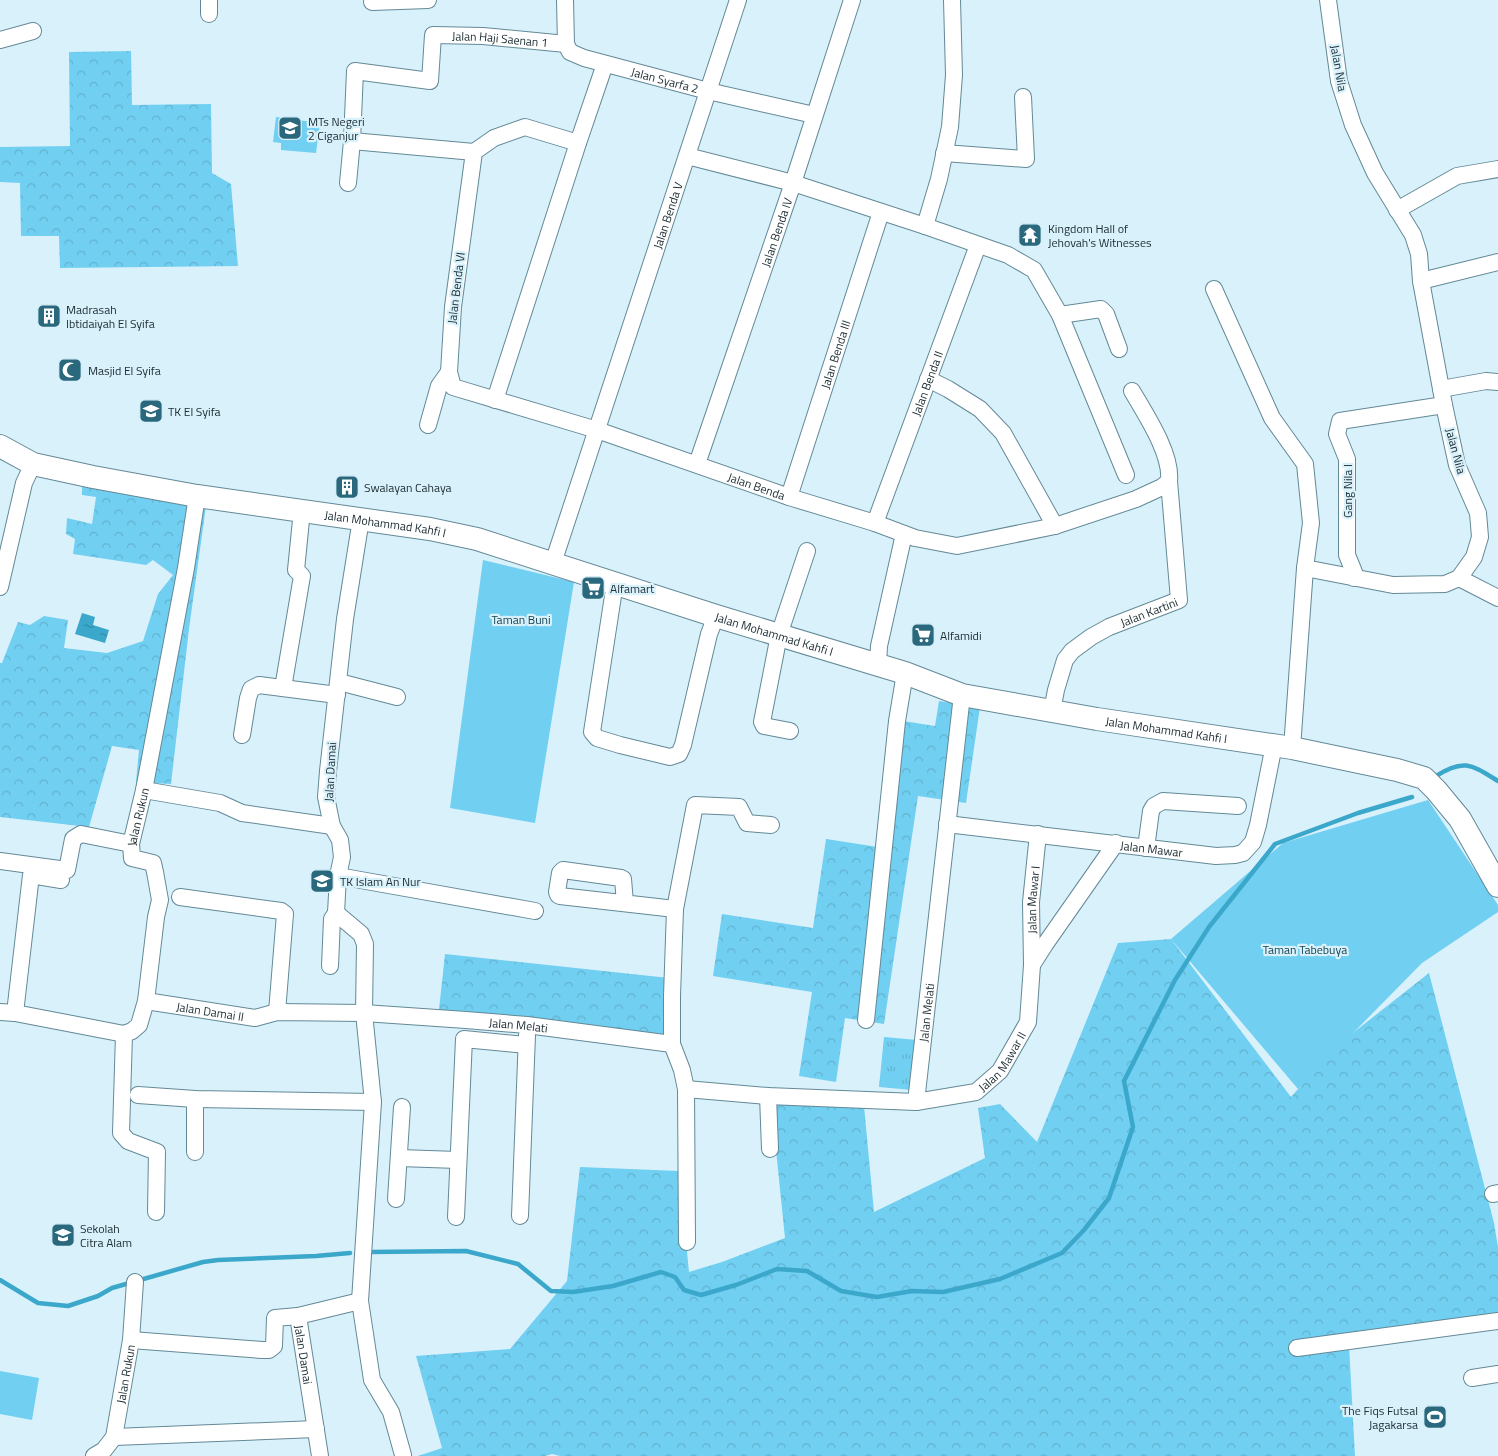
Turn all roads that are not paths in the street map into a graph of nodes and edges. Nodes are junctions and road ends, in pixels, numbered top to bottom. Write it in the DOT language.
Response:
graph roads {
  1 [pos="428,0"];
  2 [pos="565,0"];
  3 [pos="738,0"];
  4 [pos="852,0"];
  5 [pos="952,0"];
  6 [pos="1328,0"];
  7 [pos="372,2"];
  8 [pos="33,31"];
  9 [pos="0,40"];
  10 [pos="566,44"];
  11 [pos="606,64"];
  12 [pos="708,91"];
  13 [pos="1023,97"];
  14 [pos="814,115"];
  15 [pos="352,142"];
  16 [pos="578,143"];
  17 [pos="474,152"];
  18 [pos="944,153"];
  19 [pos="687,156"];
  20 [pos="1498,170"];
  21 [pos="348,183"];
  22 [pos="793,183"];
  23 [pos="1397,210"];
  24 [pos="880,212"];
  25 [pos="926,226"];
  26 [pos="978,245"];
  27 [pos="1498,262"];
  28 [pos="1421,280"];
  29 [pos="1214,289"];
  30 [pos="1060,315"];
  31 [pos="1119,349"];
  32 [pos="449,372"];
  33 [pos="928,379"];
  34 [pos="1498,382"];
  35 [pos="1132,391"];
  36 [pos="1442,397"];
  37 [pos="496,400"];
  38 [pos="428,424"];
  39 [pos="597,430"];
  40 [pos="0,446"];
  41 [pos="34,464"];
  42 [pos="697,464"];
  43 [pos="1126,475"];
  44 [pos="1168,482"];
  45 [pos="197,496"];
  46 [pos="789,497"];
  47 [pos="302,510"];
  48 [pos="361,519"];
  49 [pos="875,523"];
  50 [pos="1055,526"];
  51 [pos="904,534"];
  52 [pos="807,552"];
  53 [pos="553,563"];
  54 [pos="1305,568"];
  55 [pos="1354,578"];
  56 [pos="1459,578"];
  57 [pos="615,583"];
  58 [pos="0,587"];
  59 [pos="1498,598"];
  60 [pos="716,616"];
  61 [pos="779,635"];
  62 [pos="878,665"];
  63 [pos="905,673"];
  64 [pos="283,688"];
  65 [pos="338,688"];
  66 [pos="962,695"];
  67 [pos="397,698"];
  68 [pos="1052,711"];
  69 [pos="790,731"];
  70 [pos="242,735"];
  71 [pos="1283,746"];
  72 [pos="144,790"];
  73 [pos="1238,806"];
  74 [pos="947,824"];
  75 [pos="771,825"];
  76 [pos="332,826"];
  77 [pos="1038,834"];
  78 [pos="131,844"];
  79 [pos="1116,844"];
  80 [pos="1146,848"];
  81 [pos="0,861"];
  82 [pos="0,872"];
  83 [pos="31,876"];
  84 [pos="338,876"];
  85 [pos="61,880"];
  86 [pos="1498,886"];
  87 [pos="180,897"];
  88 [pos="625,903"];
  89 [pos="675,909"];
  90 [pos="535,911"];
  91 [pos="336,914"];
  92 [pos="1032,965"];
  93 [pos="330,966"];
  94 [pos="146,1001"];
  95 [pos="277,1012"];
  96 [pos="7,1013"];
  97 [pos="364,1013"];
  98 [pos="866,1020"];
  99 [pos="527,1025"];
  100 [pos="124,1034"];
  101 [pos="672,1044"];
  102 [pos="526,1045"];
  103 [pos="686,1089"];
  104 [pos="138,1095"];
  105 [pos="768,1096"];
  106 [pos="195,1099"];
  107 [pos="373,1102"];
  108 [pos="916,1102"];
  109 [pos="402,1107"];
  110 [pos="770,1149"];
  111 [pos="195,1152"];
  112 [pos="399,1158"];
  113 [pos="458,1160"];
  114 [pos="396,1199"];
  115 [pos="156,1212"];
  116 [pos="520,1216"];
  117 [pos="456,1217"];
  118 [pos="687,1242"];
  119 [pos="135,1282"];
  120 [pos="360,1301"];
  121 [pos="298,1316"];
  122 [pos="1498,1321"];
  123 [pos="131,1340"];
  124 [pos="1297,1348"];
  125 [pos="1498,1374"];
  126 [pos="1472,1378"];
  127 [pos="316,1429"];
  128 [pos="114,1437"];
  129 [pos="403,1455"];
  130 [pos="94,1456"];
  131 [pos="320,1456"];
  1 -- 7 [label="street"];
  2 -- 10 [label="street"];
  3 -- 12 [label="street, Jalan Benda V"];
  4 -- 14 [label="street, Jalan Benda IV"];
  5 -- 18 [label="street"];
  6 -- 23 [label="street, Jalan Nila"];
  8 -- 9 [label="street"];
  10 -- 11 [label="street, Jalan Syarfa 2"];
  10 -- 15 [label="street, Jalan Haji Saenan 1"];
  11 -- 12 [label="street, Jalan Syarfa 2"];
  11 -- 16 [label="street"];
  12 -- 14 [label="street, Jalan Syarfa 2"];
  12 -- 19 [label="street, Jalan Benda V"];
  13 -- 18 [label="street"];
  14 -- 22 [label="street, Jalan Benda IV"];
  15 -- 17 [label="street"];
  15 -- 21 [label="street"];
  16 -- 17 [label="street"];
  16 -- 37 [label="street"];
  17 -- 32 [label="street, Jalan Benda VI"];
  18 -- 25 [label="street"];
  19 -- 22 [label="street"];
  19 -- 39 [label="street, Jalan Benda V"];
  20 -- 23 [label="street"];
  22 -- 24 [label="street"];
  22 -- 42 [label="street, Jalan Benda IV"];
  23 -- 28 [label="street, Jalan Nila"];
  24 -- 25 [label="street"];
  24 -- 46 [label="street, Jalan Benda III"];
  25 -- 26 [label="street"];
  26 -- 30 [label="street"];
  26 -- 33 [label="street, Jalan Benda II"];
  27 -- 28 [label="street"];
  28 -- 36 [label="street, Jalan Nila"];
  29 -- 54 [label="street"];
  30 -- 31 [label="street"];
  30 -- 43 [label="street"];
  32 -- 37 [label="street"];
  32 -- 38 [label="street"];
  33 -- 49 [label="street, Jalan Benda II"];
  33 -- 50 [label="street"];
  34 -- 36 [label="street"];
  35 -- 44 [label="street"];
  36 -- 55 [label="street, Gang Nila I"];
  36 -- 56 [label="street, Jalan Nila"];
  37 -- 39 [label="street"];
  39 -- 42 [label="street, Jalan Benda"];
  39 -- 53 [label="street"];
  40 -- 41 [label="main road, Jalan Mohammad Kahfi I"];
  41 -- 45 [label="main road, Jalan Mohammad Kahfi I"];
  41 -- 58 [label="street"];
  42 -- 46 [label="street, Jalan Benda"];
  44 -- 50 [label="street, Jalan Benda"];
  44 -- 68 [label="street, Jalan Kartini"];
  45 -- 47 [label="main road, Jalan Mohammad Kahfi I"];
  45 -- 72 [label="street, Jalan Rukun"];
  46 -- 49 [label="street, Jalan Benda"];
  47 -- 48 [label="main road, Jalan Mohammad Kahfi I"];
  47 -- 64 [label="street"];
  48 -- 53 [label="main road, Jalan Mohammad Kahfi I"];
  48 -- 65 [label="street, Jalan Damai"];
  49 -- 51 [label="street, Jalan Benda"];
  50 -- 51 [label="street, Jalan Benda"];
  51 -- 62 [label="street"];
  52 -- 61 [label="street"];
  53 -- 57 [label="main road, Jalan Mohammad Kahfi I"];
  54 -- 55 [label="street"];
  54 -- 71 [label="street"];
  55 -- 56 [label="street"];
  56 -- 59 [label="street"];
  57 -- 60 [label="main road, Jalan Mohammad Kahfi I"];
  57 -- 60 [label="street"];
  60 -- 61 [label="main road, Jalan Mohammad Kahfi I"];
  61 -- 62 [label="main road, Jalan Mohammad Kahfi I"];
  61 -- 69 [label="street"];
  62 -- 63 [label="main road, Jalan Mohammad Kahfi I"];
  63 -- 66 [label="main road, Jalan Mohammad Kahfi I"];
  63 -- 98 [label="street"];
  64 -- 65 [label="street"];
  64 -- 70 [label="street"];
  65 -- 67 [label="street"];
  65 -- 76 [label="street, Jalan Damai"];
  66 -- 68 [label="main road, Jalan Mohammad Kahfi I"];
  66 -- 74 [label="street, Jalan Melati"];
  68 -- 71 [label="main road, Jalan Mohammad Kahfi I"];
  71 -- 80 [label="street, Jalan Mawar"];
  71 -- 86 [label="main road, Jalan Mohammad Kahfi I"];
  72 -- 76 [label="street"];
  72 -- 78 [label="street, Jalan Rukun"];
  73 -- 80 [label="street"];
  74 -- 77 [label="street, Jalan Mawar"];
  74 -- 108 [label="street, Jalan Melati"];
  75 -- 89 [label="street"];
  76 -- 84 [label="street, Jalan Damai"];
  77 -- 79 [label="street, Jalan Mawar"];
  77 -- 92 [label="street, Jalan Mawar I"];
  78 -- 81 [label="street"];
  78 -- 94 [label="street, Jalan Rukun"];
  79 -- 80 [label="street, Jalan Mawar"];
  79 -- 92 [label="street, Jalan Mawar II"];
  82 -- 83 [label="street"];
  83 -- 85 [label="street"];
  83 -- 96 [label="street"];
  84 -- 90 [label="street"];
  84 -- 91 [label="street, Jalan Damai"];
  87 -- 95 [label="street"];
  88 -- 89 [label="street"];
  89 -- 101 [label="street"];
  91 -- 93 [label="street, Jalan Damai"];
  91 -- 97 [label="street"];
  92 -- 108 [label="street, Jalan Mawar II"];
  94 -- 95 [label="street, Jalan Damai II"];
  94 -- 100 [label="street, Jalan Rukun"];
  95 -- 97 [label="street, Jalan Damai II"];
  96 -- 100 [label="street"];
  97 -- 99 [label="street, Jalan Melati"];
  97 -- 107 [label="street"];
  99 -- 101 [label="street, Jalan Melati"];
  99 -- 102 [label="street"];
  100 -- 115 [label="street"];
  101 -- 103 [label="street"];
  102 -- 113 [label="street"];
  102 -- 116 [label="street"];
  103 -- 105 [label="street"];
  103 -- 118 [label="street"];
  104 -- 106 [label="street"];
  105 -- 108 [label="street"];
  105 -- 110 [label="street"];
  106 -- 107 [label="street"];
  106 -- 111 [label="street"];
  107 -- 120 [label="street"];
  109 -- 112 [label="street"];
  112 -- 113 [label="street"];
  112 -- 114 [label="street"];
  113 -- 117 [label="street"];
  119 -- 123 [label="street, Jalan Rukun"];
  120 -- 121 [label="street, Jalan Damai"];
  120 -- 129 [label="street"];
  121 -- 123 [label="street"];
  121 -- 127 [label="street, Jalan Damai"];
  122 -- 124 [label="street"];
  123 -- 128 [label="street, Jalan Rukun"];
  125 -- 126 [label="street"];
  127 -- 128 [label="street"];
  127 -- 131 [label="street, Jalan Damai"];
  128 -- 130 [label="street"];
}
